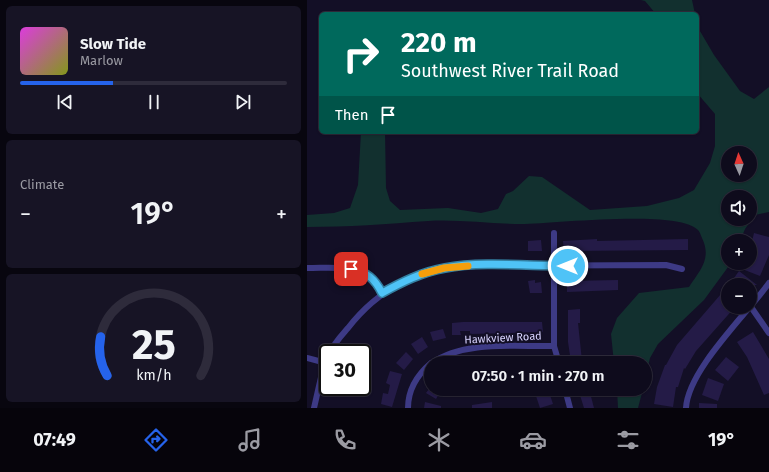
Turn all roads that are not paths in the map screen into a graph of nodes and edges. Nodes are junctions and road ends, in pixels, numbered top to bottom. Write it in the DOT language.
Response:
graph roads {
  1 [pos="554,232"];
  2 [pos="554,266"];
  3 [pos="307,268"];
  4 [pos="682,269"];
  5 [pos="769,283"];
  6 [pos="382,293"];
  7 [pos="757,299"];
  8 [pos="745,314"];
  9 [pos="756,314"];
  10 [pos="769,333"];
  11 [pos="335,344"];
  12 [pos="554,346"];
  13 [pos="443,356"];
  14 [pos="557,356"];
  15 [pos="307,358"];
  16 [pos="319,359"];
  17 [pos="424,368"];
  18 [pos="319,390"];
  19 [pos="567,396"];
  20 [pos="314,408"];
  21 [pos="408,408"];
  22 [pos="570,408"];
  23 [pos="686,408"];
  1 -- 2 [label="street"];
  2 -- 4 [label="street"];
  2 -- 6 [label="street"];
  2 -- 12 [label="street"];
  3 -- 6 [label="street"];
  5 -- 7 [label="street"];
  6 -- 11 [label="street"];
  8 -- 23 [label="street"];
  9 -- 10 [label="street"];
  12 -- 13 [label="street, Hawkview Road"];
  12 -- 14 [label="street"];
  15 -- 16 [label="street"];
  17 -- 21 [label="street, Hawkview Road"];
  18 -- 20 [label="street"];
  19 -- 22 [label="street"];
}
